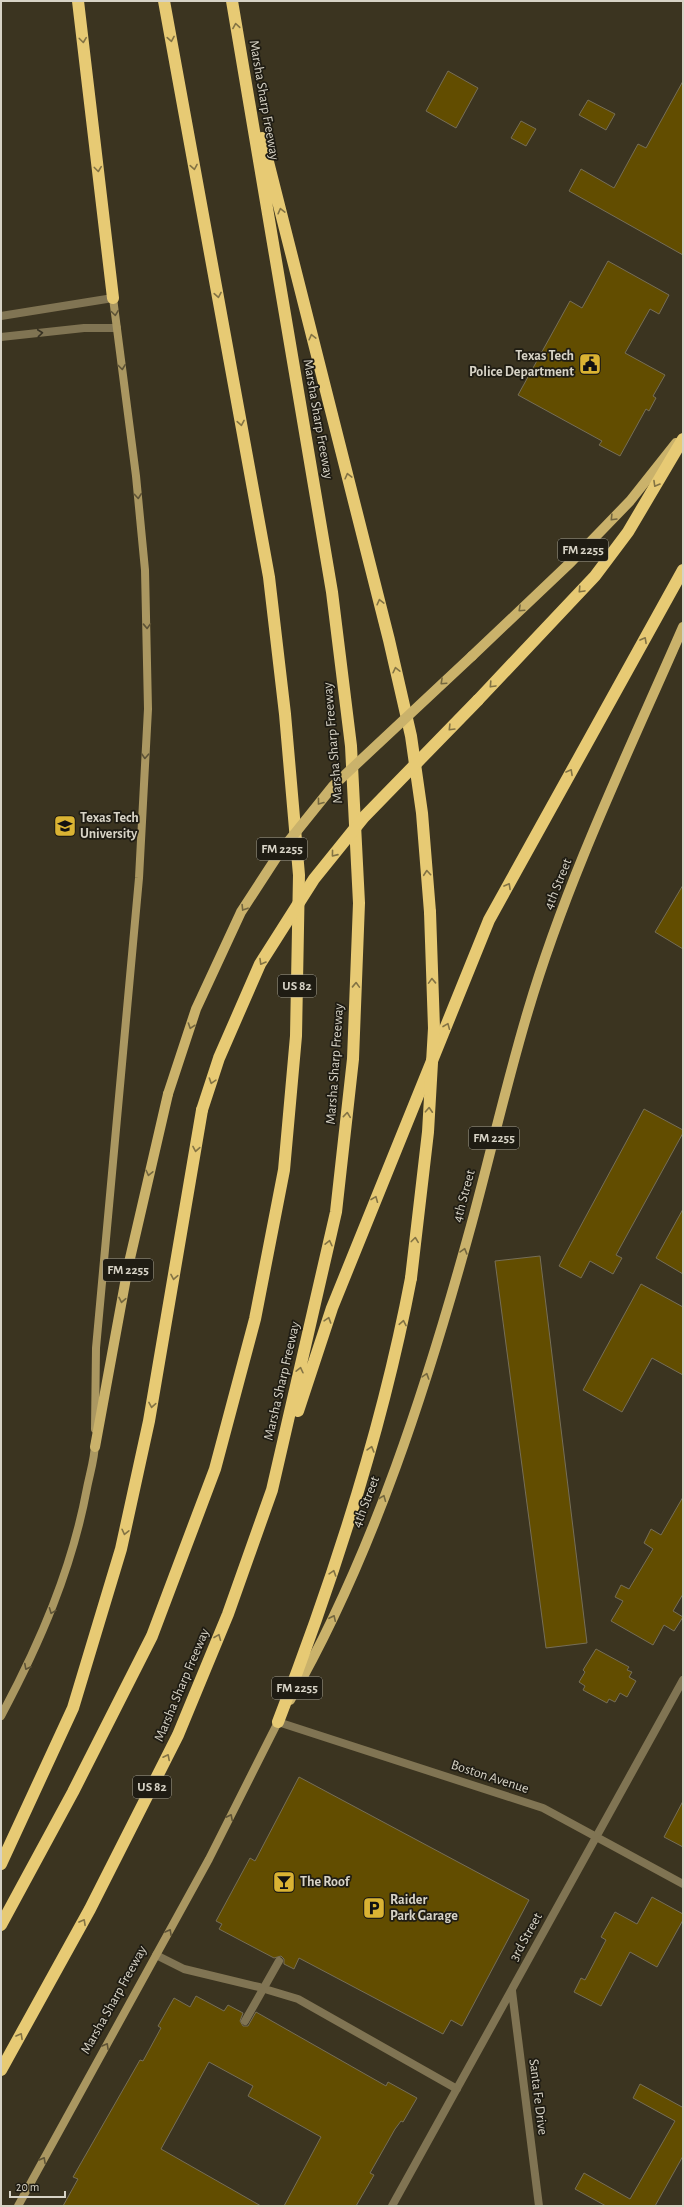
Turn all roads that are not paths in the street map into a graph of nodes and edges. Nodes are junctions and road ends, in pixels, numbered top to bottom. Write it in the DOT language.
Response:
graph roads {
  1 [pos="78,1"];
  2 [pos="164,1"];
  3 [pos="232,1"];
  4 [pos="240,51"];
  5 [pos="113,298"];
  6 [pos="1,316"];
  7 [pos="117,328"];
  8 [pos="1,337"];
  9 [pos="683,434"];
  10 [pos="683,439"];
  11 [pos="683,570"];
  12 [pos="683,627"];
  13 [pos="95,1447"];
  14 [pos="272,1490"];
  15 [pos="683,1680"];
  16 [pos="1,1716"];
  17 [pos="278,1722"];
  18 [pos="596,1836"];
  19 [pos="1,1864"];
  20 [pos="683,1884"];
  21 [pos="1,1925"];
  22 [pos="156,1955"];
  23 [pos="279,1961"];
  24 [pos="259,1987"];
  25 [pos="268,1990"];
  26 [pos="512,1991"];
  27 [pos="245,2021"];
  28 [pos="1,2070"];
  29 [pos="458,2089"];
  30 [pos="18,2206"];
  31 [pos="392,2206"];
  32 [pos="539,2206"];
  1 -- 5 [label="highway, one-way"];
  2 -- 21 [label="highway, US 82, one-way"];
  4 -- 3 [label="highway, Marsha Sharp Freeway / US 82, one-way"];
  14 -- 4 [label="highway, Marsha Sharp Freeway / US 82, one-way"];
  17 -- 4 [label="highway, one-way, bridge"];
  5 -- 6 [label="street"];
  5 -- 7 [label="main road, one-way"];
  8 -- 7 [label="street, one-way"];
  7 -- 13 [label="main road, one-way"];
  9 -- 13 [label="main road, FM 2255, one-way, bridge"];
  10 -- 19 [label="highway, one-way, bridge"];
  14 -- 11 [label="highway, one-way"];
  17 -- 12 [label="main road, 4th Street / FM 2255, one-way"];
  13 -- 16 [label="main road, one-way"];
  28 -- 14 [label="highway, Marsha Sharp Freeway / US 82, one-way"];
  15 -- 18 [label="street, 3rd Street"];
  17 -- 18 [label="street, Boston Avenue"];
  22 -- 17 [label="main road, Marsha Sharp Freeway, one-way"];
  18 -- 20 [label="street, Boston Avenue"];
  18 -- 26 [label="street, 3rd Street"];
  22 -- 24 [label="street"];
  30 -- 22 [label="main road, Marsha Sharp Freeway, one-way"];
  23 -- 27 [label="street, bridge"];
  25 -- 29 [label="street"];
  26 -- 29 [label="street, 3rd Street"];
  26 -- 32 [label="street, Santa Fe Drive"];
  29 -- 31 [label="street, 3rd Street"];
}
